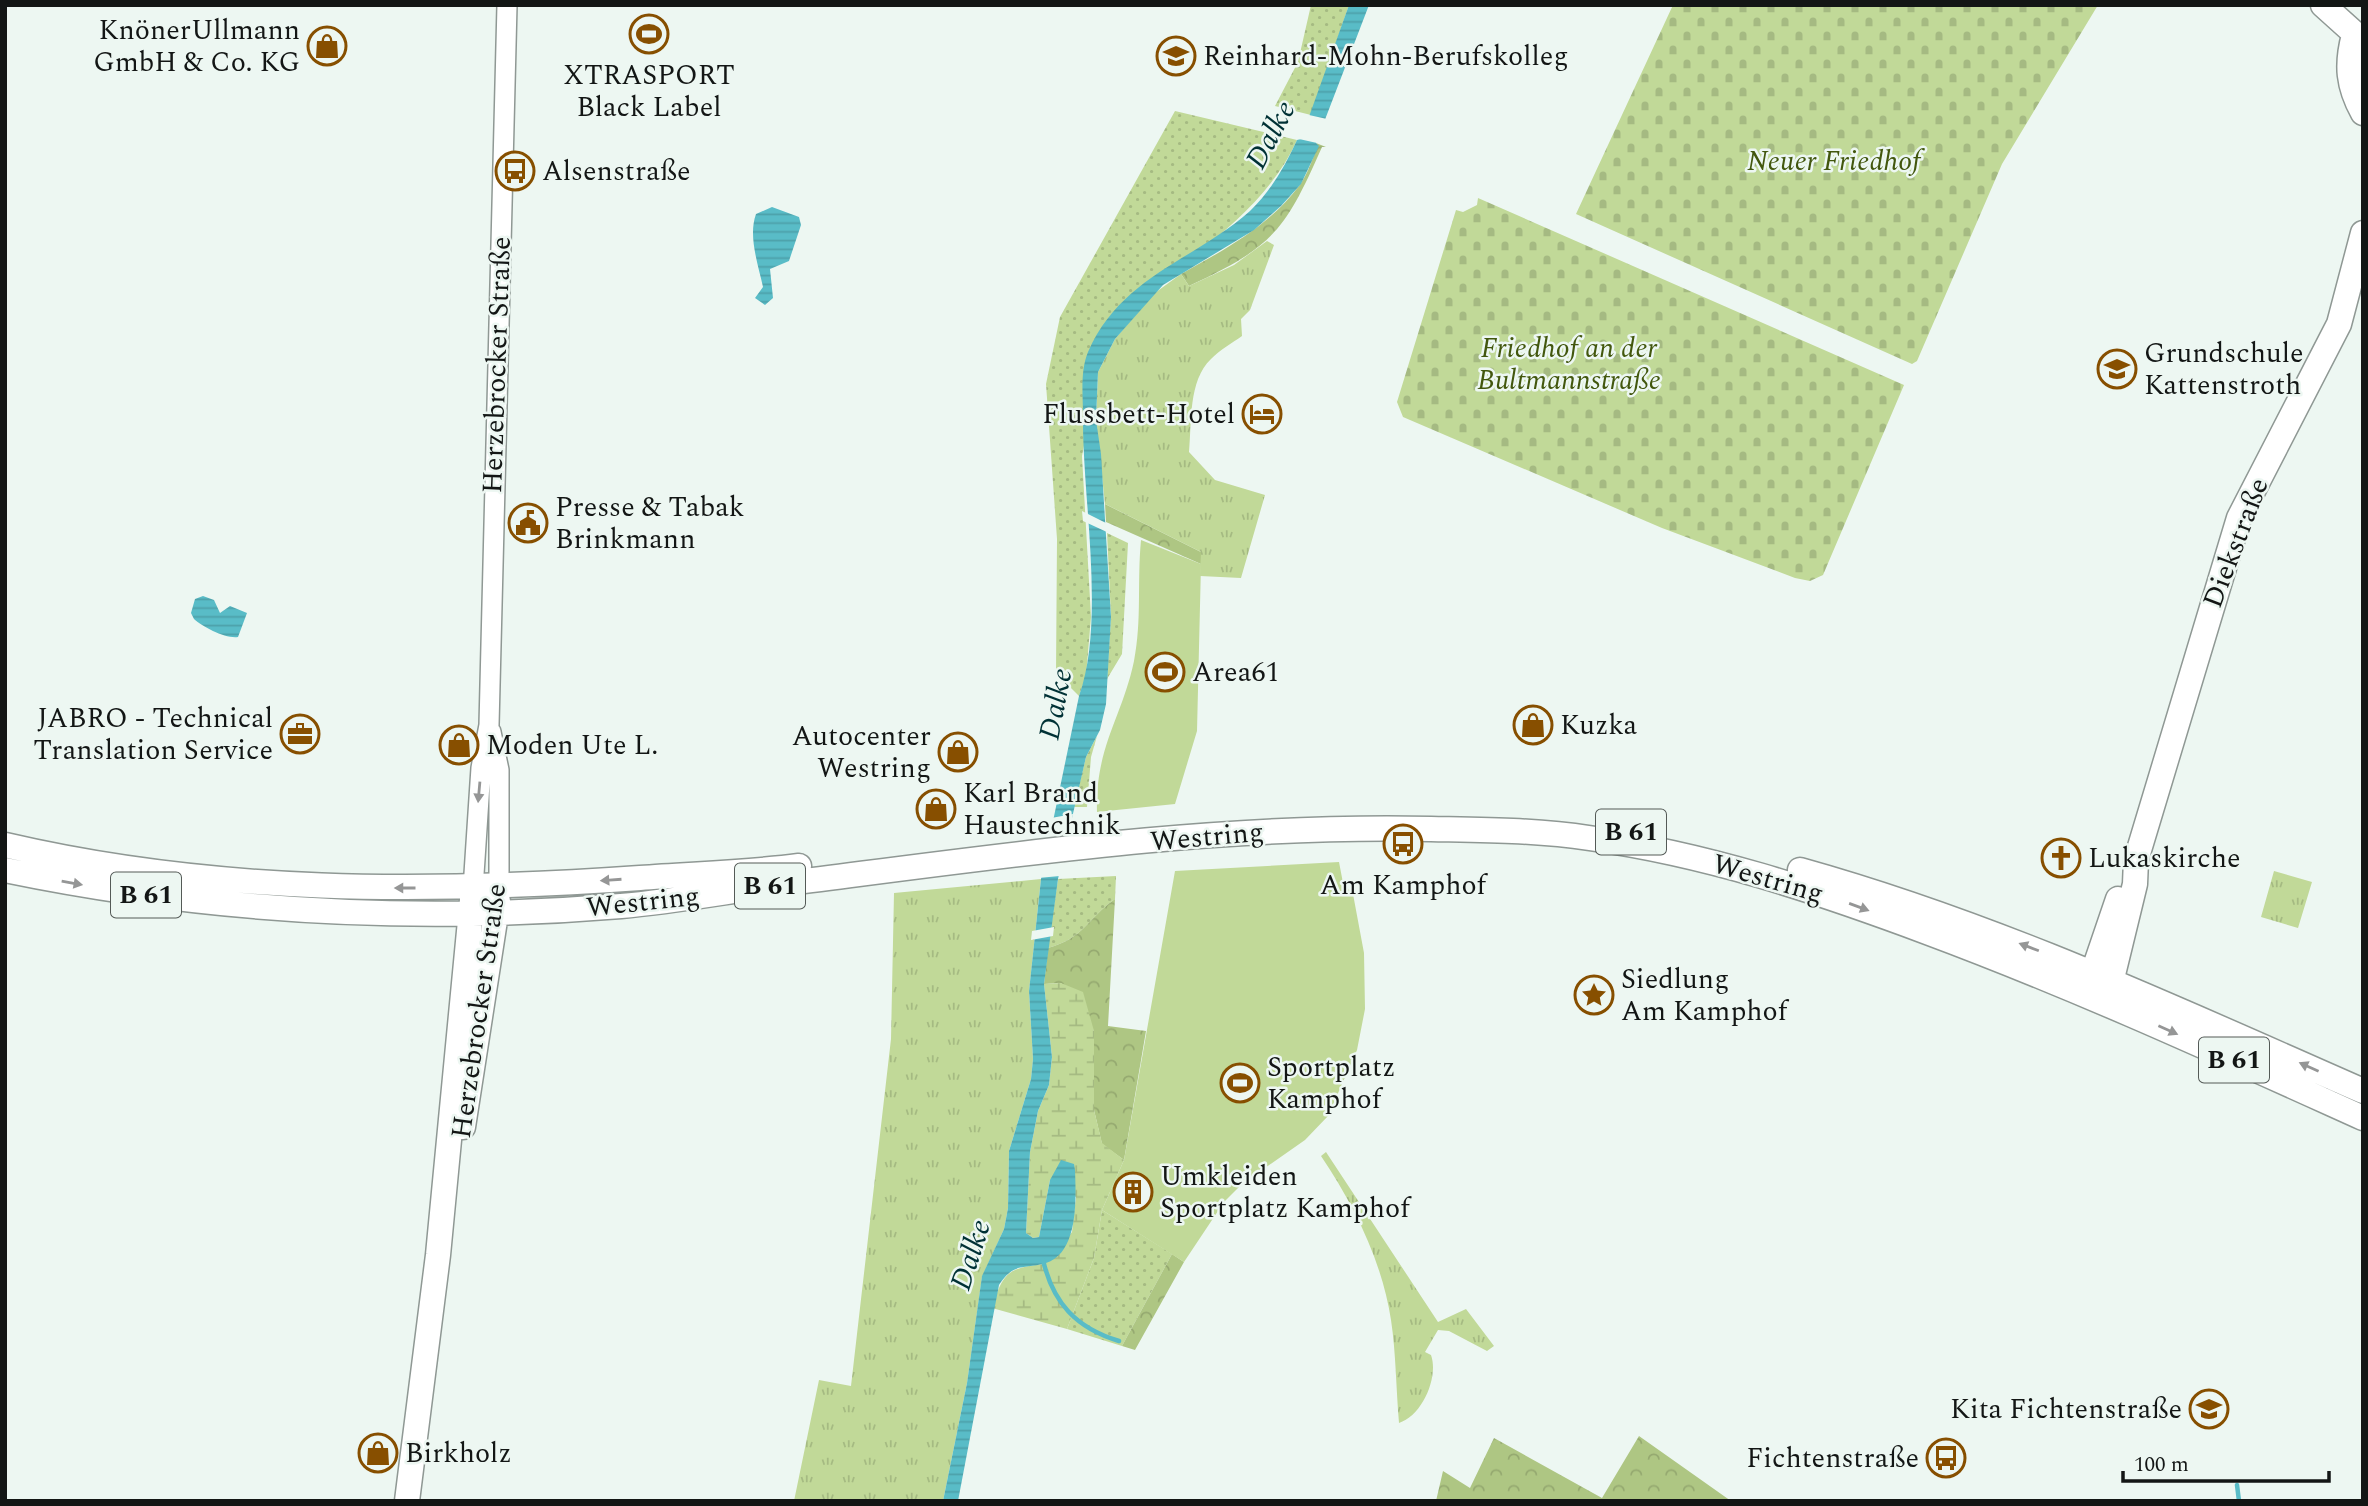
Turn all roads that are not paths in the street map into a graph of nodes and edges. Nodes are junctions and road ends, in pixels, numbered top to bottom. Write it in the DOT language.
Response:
graph roads {
  1 [pos="507,5"];
  2 [pos="2323,5"];
  3 [pos="2358,38"];
  4 [pos="2363,113"];
  5 [pos="2363,233"];
  6 [pos="489,724"];
  7 [pos="1057,843"];
  8 [pos="5,845"];
  9 [pos="5,870"];
  10 [pos="499,887"];
  11 [pos="473,888"];
  12 [pos="497,914"];
  13 [pos="471,915"];
  14 [pos="2099,987"];
  15 [pos="2363,1091"];
  16 [pos="2363,1118"];
  17 [pos="438,1255"];
  18 [pos="407,1501"];
  1 -- 6 [label="street, Herzebrocker Straße"];
  2 -- 3 [label="main road"];
  3 -- 4 [label="main road"];
  5 -- 14 [label="main road, Diekstraße"];
  6 -- 10 [label="street, Herzebrocker Straße"];
  6 -- 11 [label="street, Herzebrocker Straße, one-way"];
  7 -- 10 [label="main road, Westring / B 61, one-way"];
  7 -- 12 [label="main road, Westring / B 61"];
  7 -- 14 [label="main road, Westring / B 61"];
  11 -- 8 [label="main road, Westring / B 61, one-way"];
  9 -- 13 [label="main road, Westring / B 61, one-way"];
  10 -- 11 [label="main road, Westring / B 61"];
  10 -- 12 [label="main road, Herzebrocker Straße"];
  11 -- 13 [label="main road, Herzebrocker Straße"];
  12 -- 13 [label="main road, Westring / B 61"];
  12 -- 17 [label="main road, Herzebrocker Straße"];
  13 -- 17 [label="main road, Herzebrocker Straße"];
  15 -- 14 [label="main road, Westring / B 61, one-way"];
  14 -- 16 [label="main road, Westring / B 61, one-way"];
  17 -- 18 [label="main road, Herzebrocker Straße"];
}
